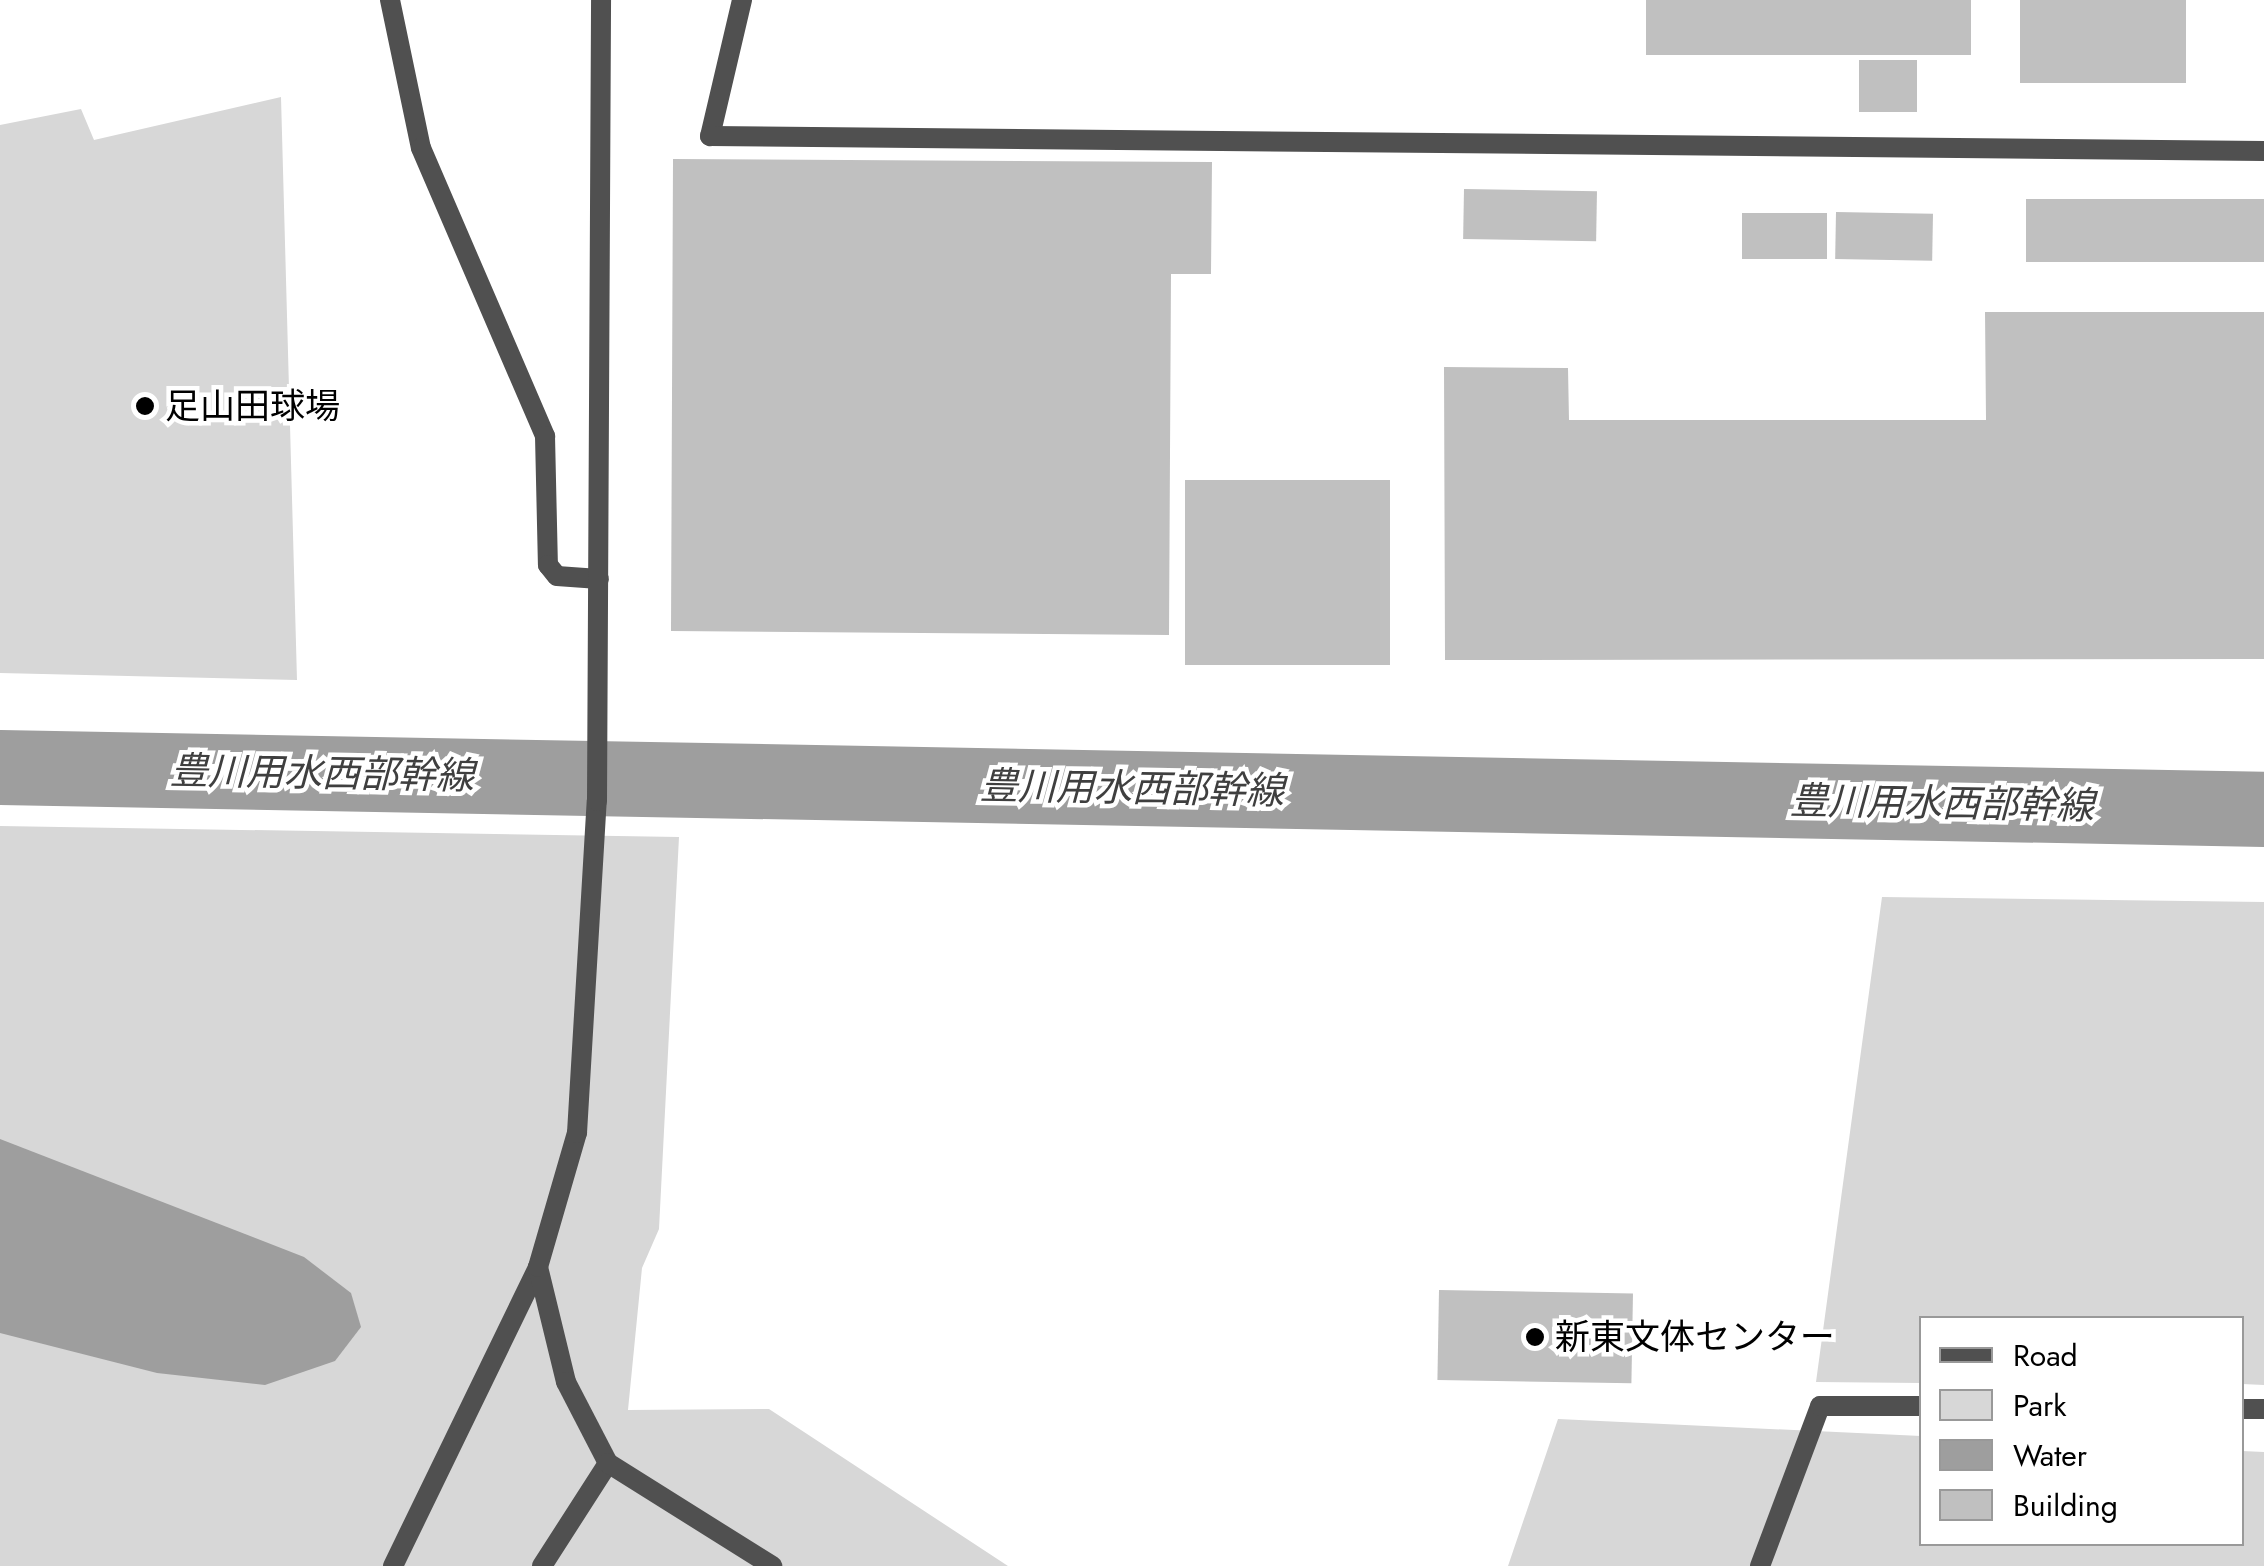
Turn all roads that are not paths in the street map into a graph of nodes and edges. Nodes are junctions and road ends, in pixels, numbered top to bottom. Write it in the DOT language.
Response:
graph roads {
  1 [pos="390,0"];
  2 [pos="601,0"];
  3 [pos="742,0"];
  4 [pos="2264,151"];
  5 [pos="599,579"];
  6 [pos="538,1267"];
  7 [pos="1919,1406"];
  8 [pos="608,1462"];
  9 [pos="393,1566"];
  10 [pos="542,1566"];
  11 [pos="772,1566"];
  12 [pos="1760,1566"];
  1 -- 5 [label="street"];
  2 -- 5 [label="street"];
  3 -- 4 [label="street"];
  5 -- 6 [label="street"];
  6 -- 8 [label="street"];
  6 -- 9 [label="street"];
  7 -- 12 [label="street"];
  8 -- 10 [label="street"];
  8 -- 11 [label="street"];
}
